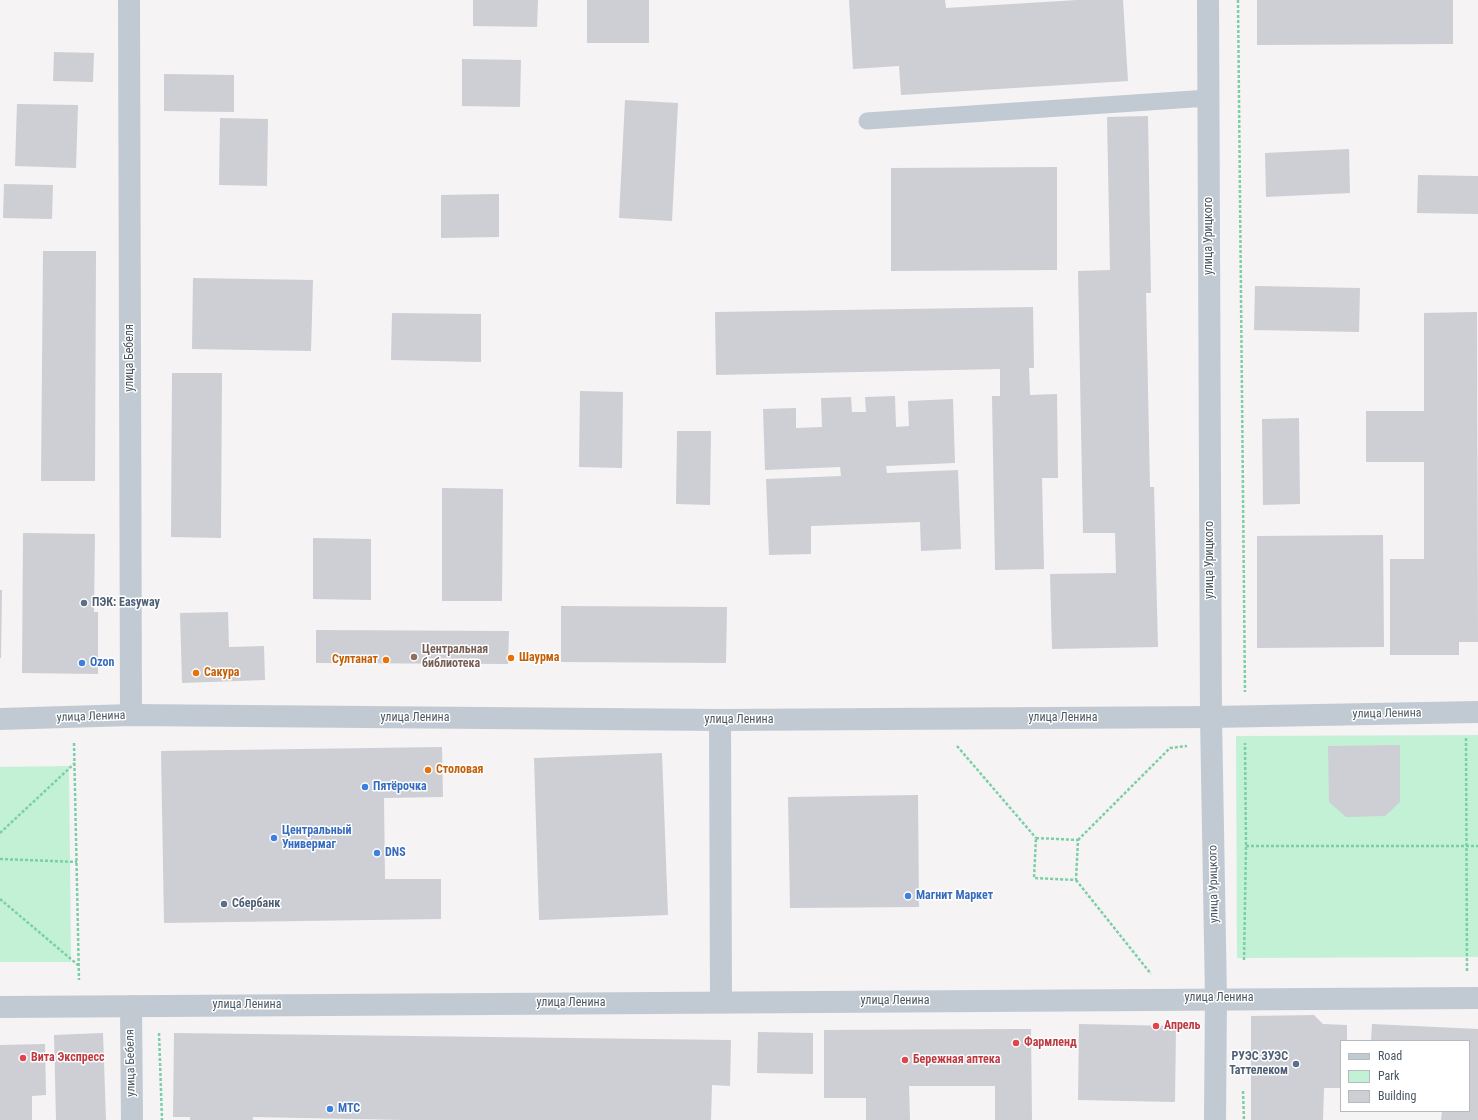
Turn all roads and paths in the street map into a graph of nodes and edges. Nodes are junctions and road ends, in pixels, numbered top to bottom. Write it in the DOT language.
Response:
graph roads {
  1 [pos="129,0"];
  2 [pos="1208,0"];
  3 [pos="1238,0"];
  4 [pos="1208,98"];
  5 [pos="867,121"];
  6 [pos="1472,712"];
  7 [pos="131,716"];
  8 [pos="1211,717"];
  9 [pos="1245,717"];
  10 [pos="73,718"];
  11 [pos="0,719"];
  12 [pos="934,719"];
  13 [pos="720,720"];
  14 [pos="1245,742"];
  15 [pos="1211,744"];
  16 [pos="75,763"];
  17 [pos="0,833"];
  18 [pos="1036,838"];
  19 [pos="1078,840"];
  20 [pos="1246,846"];
  21 [pos="1467,846"];
  22 [pos="1478,846"];
  23 [pos="0,859"];
  24 [pos="77,862"];
  25 [pos="1076,880"];
  26 [pos="0,899"];
  27 [pos="78,966"];
  28 [pos="1216,998"];
  29 [pos="1242,998"];
  30 [pos="1472,998"];
  31 [pos="1171,999"];
  32 [pos="721,1002"];
  33 [pos="79,1006"];
  34 [pos="131,1006"];
  35 [pos="159,1006"];
  36 [pos="0,1007"];
  37 [pos="1244,1090"];
  38 [pos="132,1120"];
  39 [pos="162,1120"];
  40 [pos="1216,1120"];
  41 [pos="1244,1120"];
  1 -- 7 [label="street, улица Бебеля"];
  2 -- 4 [label="street, улица Урицкого"];
  3 -- 9 [label="path"];
  4 -- 5 [label="lane"];
  4 -- 8 [label="street, улица Урицкого"];
  6 -- 9 [label="street, улица Ленина"];
  6 -- 21 [label="path"];
  7 -- 10 [label="street, улица Ленина"];
  7 -- 13 [label="street, улица Ленина"];
  8 -- 9 [label="street, улица Ленина"];
  8 -- 12 [label="street, улица Ленина"];
  8 -- 15 [label="street, улица Урицкого"];
  9 -- 14 [label="path"];
  10 -- 11 [label="street, улица Ленина"];
  10 -- 16 [label="path"];
  12 -- 13 [label="street, улица Ленина"];
  12 -- 18 [label="path"];
  13 -- 32 [label="street"];
  14 -- 15 [label="path"];
  14 -- 20 [label="path"];
  15 -- 19 [label="path"];
  15 -- 28 [label="street, улица Урицкого"];
  16 -- 17 [label="path"];
  16 -- 24 [label="path"];
  18 -- 19 [label="path"];
  18 -- 25 [label="path"];
  19 -- 25 [label="path"];
  20 -- 21 [label="path"];
  20 -- 29 [label="path"];
  21 -- 22 [label="path"];
  21 -- 30 [label="path"];
  23 -- 24 [label="path"];
  24 -- 27 [label="path"];
  25 -- 31 [label="path"];
  26 -- 27 [label="path"];
  27 -- 33 [label="path"];
  28 -- 29 [label="street, улица Ленина"];
  28 -- 31 [label="street, улица Ленина"];
  28 -- 40 [label="street, улица Урицкого"];
  29 -- 30 [label="street, улица Ленина"];
  31 -- 32 [label="street, улица Ленина"];
  32 -- 35 [label="street, улица Ленина"];
  33 -- 34 [label="street, улица Ленина"];
  33 -- 36 [label="street, улица Ленина"];
  34 -- 35 [label="street, улица Ленина"];
  34 -- 38 [label="street, улица Бебеля"];
  35 -- 39 [label="path"];
  37 -- 41 [label="path"];
}
